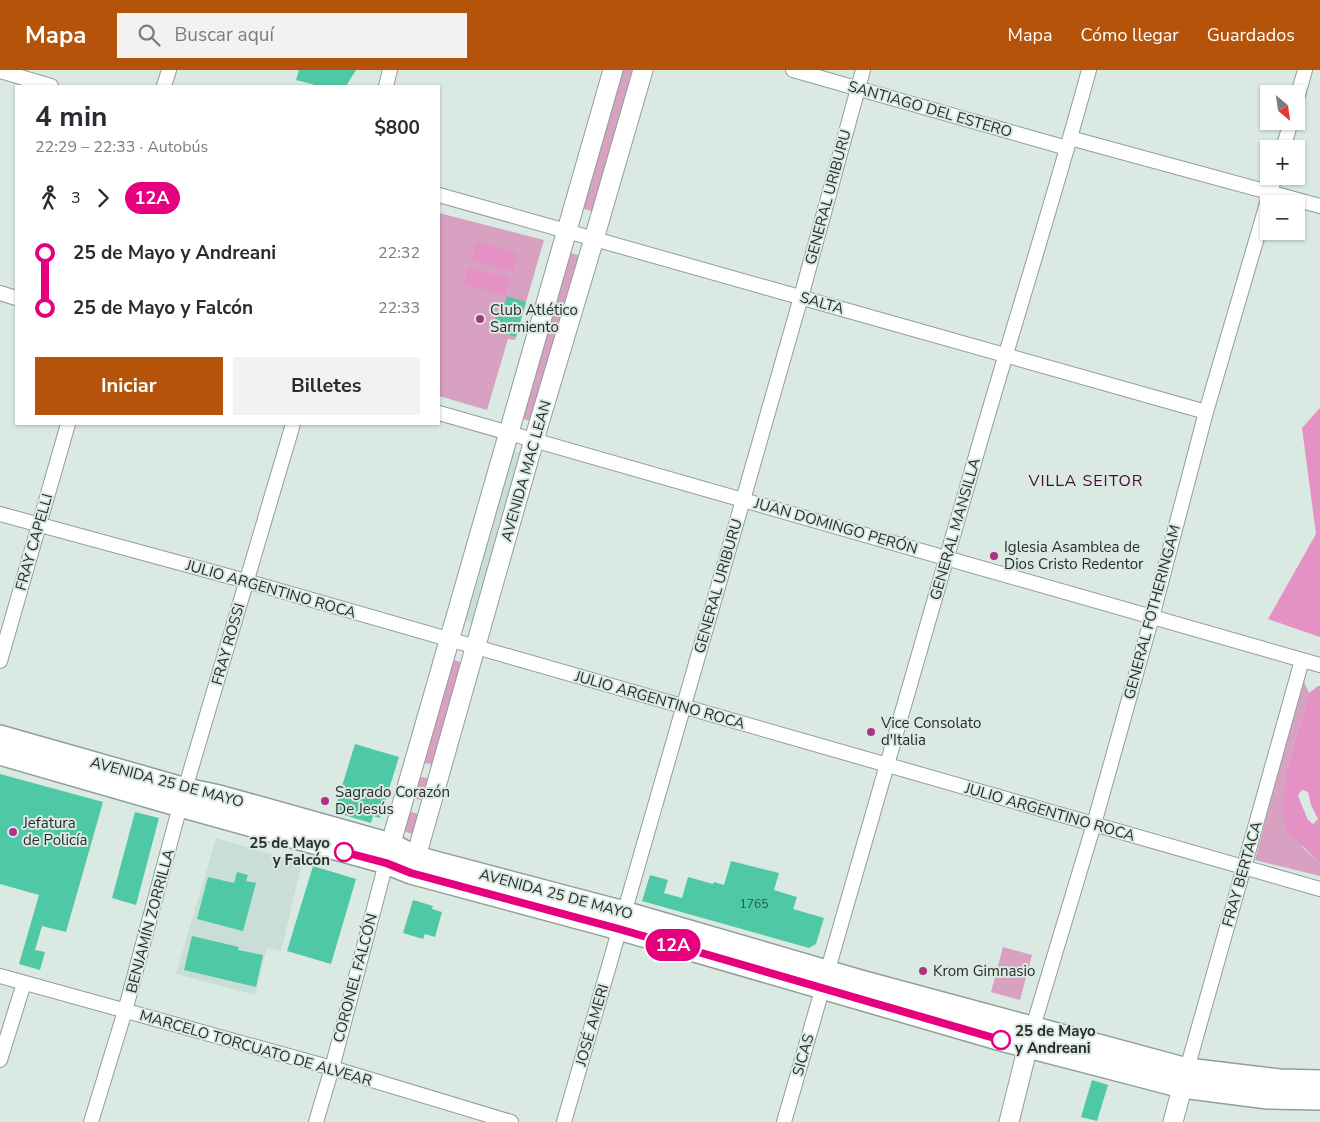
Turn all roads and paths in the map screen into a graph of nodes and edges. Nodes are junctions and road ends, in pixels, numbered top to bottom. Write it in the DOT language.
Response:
graph roads {
  1 [pos="169,70"];
  2 [pos="390,70"];
  3 [pos="613,70"];
  4 [pos="643,70"];
  5 [pos="792,70"];
  6 [pos="863,70"];
  7 [pos="1089,70"];
  8 [pos="1305,70"];
  9 [pos="0,71"];
  10 [pos="48,85"];
  11 [pos="164,85"];
  12 [pos="386,85"];
  13 [pos="1301,85"];
  14 [pos="858,88"];
  15 [pos="1069,143"];
  16 [pos="1273,185"];
  17 [pos="1271,193"];
  18 [pos="440,195"];
  19 [pos="1320,206"];
  20 [pos="567,231"];
  21 [pos="594,239"];
  22 [pos="0,293"];
  23 [pos="801,297"];
  24 [pos="15,298"];
  25 [pos="1005,356"];
  26 [pos="1206,412"];
  27 [pos="440,413"];
  28 [pos="68,425"];
  29 [pos="293,425"];
  30 [pos="509,433"];
  31 [pos="534,440"];
  32 [pos="743,500"];
  33 [pos="0,514"];
  34 [pos="38,525"];
  35 [pos="946,558"];
  36 [pos="246,581"];
  37 [pos="1152,617"];
  38 [pos="450,640"];
  39 [pos="475,648"];
  40 [pos="1302,660"];
  41 [pos="0,661"];
  42 [pos="1320,665"];
  43 [pos="683,707"];
  44 [pos="0,736"];
  45 [pos="0,754"];
  46 [pos="887,765"];
  47 [pos="414,766"];
  48 [pos="440,773"];
  49 [pos="183,798"];
  50 [pos="403,805"];
  51 [pos="429,812"];
  52 [pos="1094,824"];
  53 [pos="388,854"];
  54 [pos="414,865"];
  55 [pos="1244,868"];
  56 [pos="1320,889"];
  57 [pos="622,920"];
  58 [pos="0,976"];
  59 [pos="825,979"];
  60 [pos="24,983"];
  61 [pos="126,1011"];
  62 [pos="1030,1038"];
  63 [pos="0,1060"];
  64 [pos="332,1068"];
  65 [pos="1184,1078"];
  66 [pos="1320,1081"];
  67 [pos="1320,1099"];
  68 [pos="92,1122"];
  69 [pos="316,1122"];
  70 [pos="511,1122"];
  71 [pos="564,1122"];
  72 [pos="784,1122"];
  73 [pos="1009,1122"];
  74 [pos="1173,1122"];
  1 -- 11 [label="street"];
  2 -- 12 [label="street"];
  3 -- 20 [label="main road, AVENIDA MAC LEAN"];
  4 -- 21 [label="main road, AVENIDA MAC LEAN"];
  5 -- 14 [label="street, SANTIAGO DEL ESTERO"];
  6 -- 14 [label="street, GENERAL URIBURU"];
  7 -- 15 [label="street, GENERAL MANSILLA"];
  8 -- 13 [label="street"];
  9 -- 10 [label="street"];
  14 -- 15 [label="street, SANTIAGO DEL ESTERO"];
  14 -- 23 [label="street, GENERAL URIBURU"];
  15 -- 17 [label="street, SANTIAGO DEL ESTERO"];
  15 -- 25 [label="street, GENERAL MANSILLA"];
  16 -- 17 [label="street, GENERAL FOTHERINGAM"];
  17 -- 19 [label="street, SANTIAGO DEL ESTERO"];
  17 -- 26 [label="street, GENERAL FOTHERINGAM"];
  18 -- 20 [label="street, SALTA"];
  20 -- 21 [label="street, SALTA"];
  20 -- 30 [label="main road, AVENIDA MAC LEAN"];
  21 -- 23 [label="street, SALTA"];
  21 -- 31 [label="main road, AVENIDA MAC LEAN"];
  22 -- 24 [label="street"];
  23 -- 25 [label="street, SALTA"];
  23 -- 32 [label="street, GENERAL URIBURU"];
  25 -- 26 [label="street, SALTA"];
  25 -- 35 [label="street, GENERAL MANSILLA"];
  26 -- 37 [label="street, GENERAL FOTHERINGAM"];
  27 -- 30 [label="street, JUAN DOMINGO PERÓN"];
  28 -- 34 [label="street, FRAY CAPELLI"];
  29 -- 36 [label="street, FRAY ROSSI"];
  30 -- 31 [label="street, JUAN DOMINGO PERÓN"];
  30 -- 38 [label="main road, AVENIDA MAC LEAN"];
  31 -- 32 [label="street, JUAN DOMINGO PERÓN"];
  31 -- 39 [label="main road, AVENIDA MAC LEAN"];
  32 -- 35 [label="street, JUAN DOMINGO PERÓN"];
  32 -- 43 [label="street, GENERAL URIBURU"];
  33 -- 34 [label="street, JULIO ARGENTINO ROCA"];
  34 -- 36 [label="street, JULIO ARGENTINO ROCA"];
  34 -- 41 [label="street, FRAY CAPELLI"];
  35 -- 37 [label="street, JUAN DOMINGO PERÓN"];
  35 -- 46 [label="street, GENERAL MANSILLA"];
  36 -- 38 [label="street, JULIO ARGENTINO ROCA"];
  36 -- 49 [label="street, FRAY ROSSI"];
  37 -- 40 [label="street, JUAN DOMINGO PERÓN"];
  37 -- 52 [label="street, GENERAL FOTHERINGAM"];
  38 -- 39 [label="street, JULIO ARGENTINO ROCA"];
  38 -- 47 [label="main road, AVENIDA MAC LEAN"];
  39 -- 43 [label="street, JULIO ARGENTINO ROCA"];
  39 -- 48 [label="main road, AVENIDA MAC LEAN"];
  40 -- 42 [label="street, JUAN DOMINGO PERÓN"];
  40 -- 55 [label="street, FRAY BERTACA"];
  43 -- 46 [label="street, JULIO ARGENTINO ROCA"];
  43 -- 57 [label="street, GENERAL URIBURU"];
  44 -- 49 [label="main road, AVENIDA 25 DE MAYO"];
  45 -- 49 [label="main road, AVENIDA 25 DE MAYO"];
  46 -- 52 [label="street, JULIO ARGENTINO ROCA"];
  46 -- 59 [label="street, GENERAL MANSILLA"];
  47 -- 48 [label="main road"];
  47 -- 50 [label="main road, AVENIDA MAC LEAN"];
  48 -- 51 [label="main road, AVENIDA MAC LEAN"];
  49 -- 53 [label="main road, AVENIDA 25 DE MAYO"];
  49 -- 61 [label="street, BENJAMÍN ZORRILLA"];
  50 -- 51 [label="main road"];
  50 -- 53 [label="main road, AVENIDA MAC LEAN"];
  51 -- 54 [label="main road, AVENIDA MAC LEAN"];
  52 -- 55 [label="street, JULIO ARGENTINO ROCA"];
  52 -- 62 [label="street, GENERAL FOTHERINGAM"];
  53 -- 54 [label="main road, AVENIDA 25 DE MAYO"];
  53 -- 64 [label="street, CORONEL FALCÓN"];
  54 -- 57 [label="main road, AVENIDA 25 DE MAYO"];
  55 -- 56 [label="street, JULIO ARGENTINO ROCA"];
  55 -- 65 [label="street, FRAY BERTACA"];
  57 -- 59 [label="main road, AVENIDA 25 DE MAYO"];
  57 -- 71 [label="street, JOSÉ AMERI"];
  58 -- 60 [label="street, MARCELO TORCUATO DE ALVEAR"];
  59 -- 62 [label="main road, AVENIDA 25 DE MAYO"];
  59 -- 72 [label="street, SICAS"];
  60 -- 61 [label="street, MARCELO TORCUATO DE ALVEAR"];
  60 -- 63 [label="street"];
  61 -- 64 [label="street, MARCELO TORCUATO DE ALVEAR"];
  61 -- 68 [label="street, BENJAMÍN ZORRILLA"];
  62 -- 65 [label="main road, AVENIDA 25 DE MAYO"];
  62 -- 73 [label="main road"];
  64 -- 69 [label="street, CORONEL FALCÓN"];
  64 -- 70 [label="street, MARCELO TORCUATO DE ALVEAR"];
  65 -- 66 [label="main road, AVENIDA 25 DE MAYO"];
  65 -- 67 [label="main road, AVENIDA 25 DE MAYO"];
  65 -- 74 [label="main road"];
}
